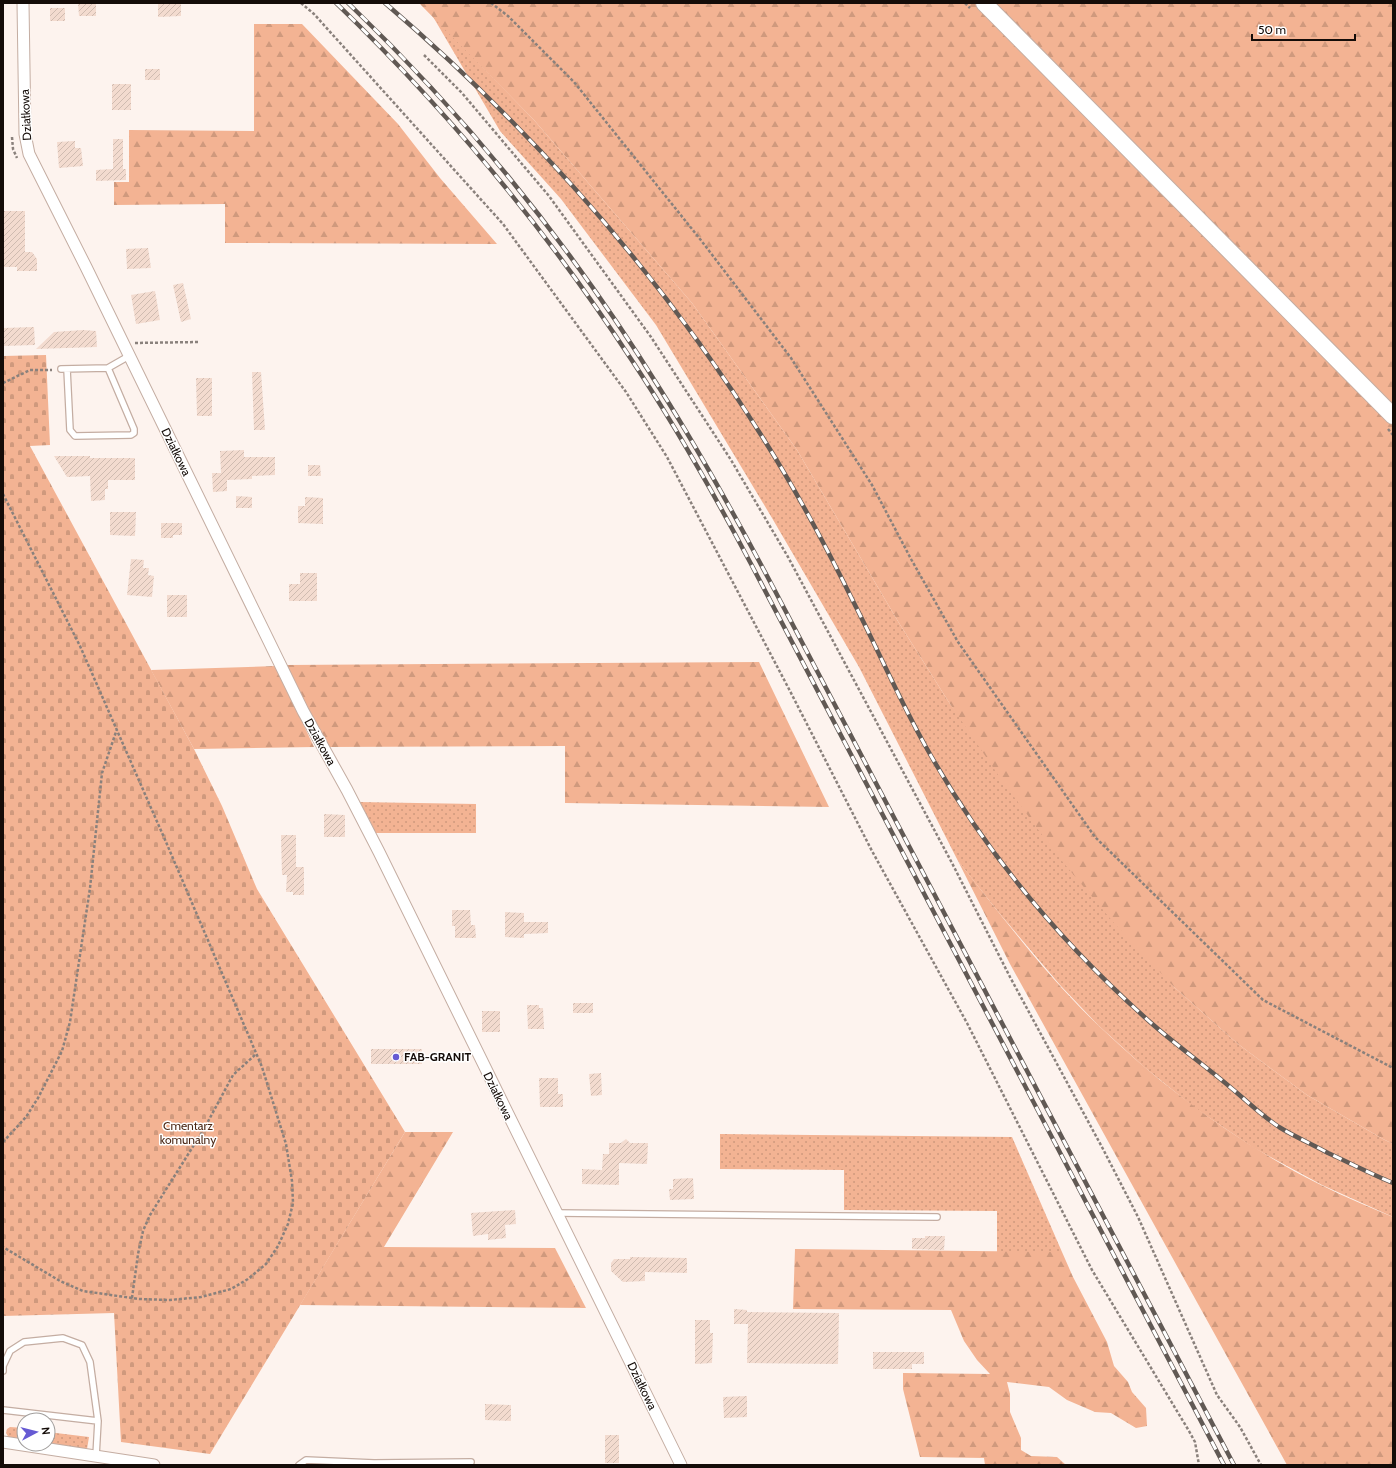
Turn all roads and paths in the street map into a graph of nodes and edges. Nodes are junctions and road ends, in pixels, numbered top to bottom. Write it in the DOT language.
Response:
graph roads {
  1 [pos="23,3"];
  2 [pos="301,3"];
  3 [pos="490,3"];
  4 [pos="984,3"];
  5 [pos="424,55"];
  6 [pos="198,342"];
  7 [pos="123,343"];
  8 [pos="129,356"];
  9 [pos="108,368"];
  10 [pos="64,369"];
  11 [pos="3,383"];
  12 [pos="1393,416"];
  13 [pos="3,494"];
  14 [pos="117,729"];
  15 [pos="256,1054"];
  16 [pos="1393,1068"];
  17 [pos="3,1142"];
  18 [pos="556,1213"];
  19 [pos="937,1217"];
  20 [pos="3,1247"];
  21 [pos="132,1298"];
  22 [pos="3,1371"];
  23 [pos="3,1410"];
  24 [pos="98,1421"];
  25 [pos="3,1442"];
  26 [pos="96,1456"];
  27 [pos="472,1462"];
  28 [pos="154,1465"];
  29 [pos="299,1465"];
  30 [pos="681,1465"];
  31 [pos="1199,1465"];
  32 [pos="1261,1465"];
  1 -- 7 [label="street, Działkowa"];
  2 -- 31 [label="path"];
  3 -- 16 [label="path"];
  4 -- 12 [label="street"];
  5 -- 32 [label="path"];
  6 -- 7 [label="path"];
  7 -- 8 [label="street, Działkowa"];
  8 -- 9 [label="lane"];
  8 -- 18 [label="street, Działkowa"];
  9 -- 10 [label="lane"];
  9 -- 10 [label="lane"];
  10 -- 11 [label="path"];
  13 -- 14 [label="path"];
  14 -- 15 [label="path"];
  14 -- 17 [label="path"];
  15 -- 21 [label="path"];
  15 -- 21 [label="path"];
  18 -- 19 [label="lane"];
  18 -- 30 [label="street, Działkowa"];
  20 -- 21 [label="path"];
  22 -- 24 [label="lane"];
  23 -- 24 [label="lane"];
  24 -- 26 [label="lane"];
  25 -- 26 [label="street"];
  26 -- 28 [label="street"];
  27 -- 29 [label="lane"];
}
